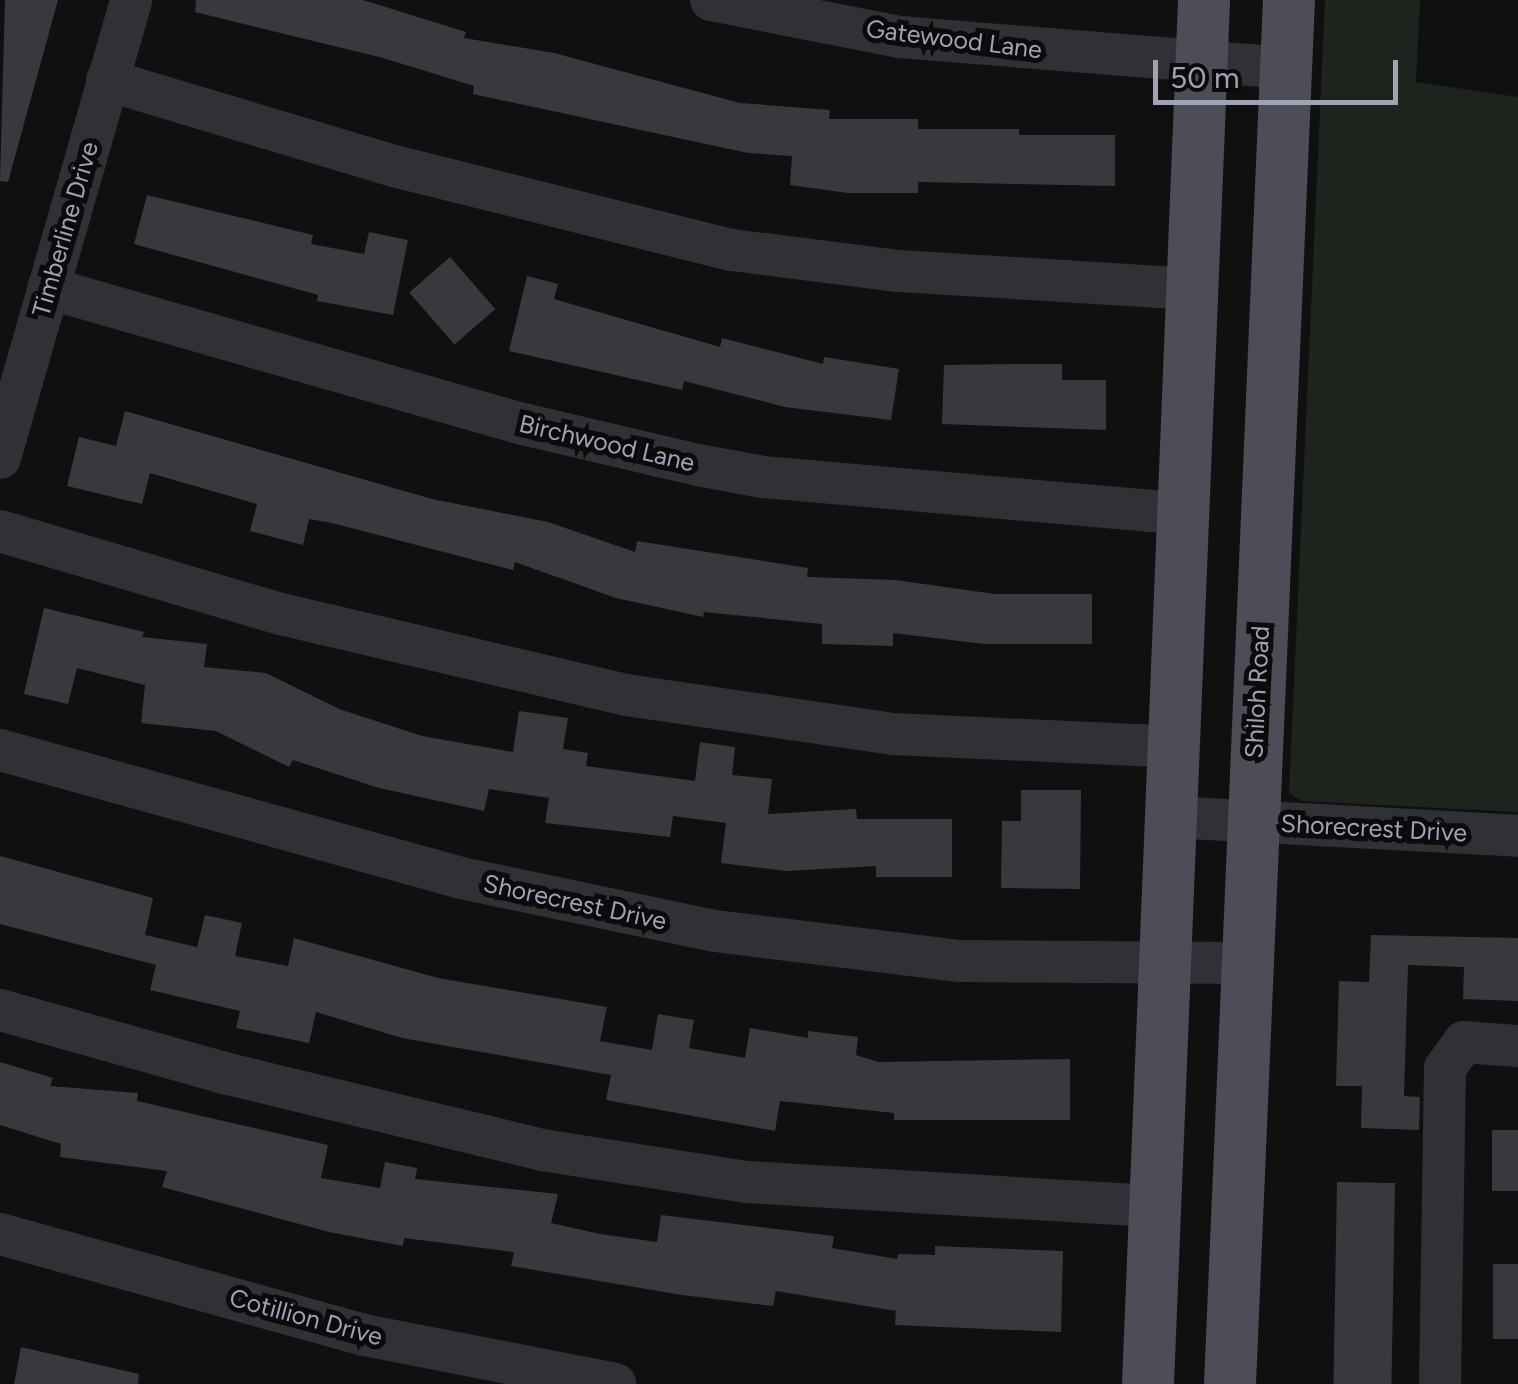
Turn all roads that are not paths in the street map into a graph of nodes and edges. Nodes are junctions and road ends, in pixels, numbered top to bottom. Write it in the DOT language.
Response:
graph roads {
  1 [pos="130,0"];
  2 [pos="710,0"];
  3 [pos="1204,0"];
  4 [pos="1289,0"];
  5 [pos="1201,58"];
  6 [pos="1286,68"];
  7 [pos="107,80"];
  8 [pos="48,288"];
  9 [pos="1192,289"];
  10 [pos="0,458"];
  11 [pos="1183,514"];
  12 [pos="0,531"];
  13 [pos="1174,747"];
  14 [pos="0,750"];
  15 [pos="1171,816"];
  16 [pos="1250,822"];
  17 [pos="1518,836"];
  18 [pos="1165,962"];
  19 [pos="1247,963"];
  20 [pos="0,1010"];
  21 [pos="1518,1046"];
  22 [pos="1156,1206"];
  23 [pos="0,1234"];
  24 [pos="615,1384"];
  25 [pos="1148,1384"];
  26 [pos="1230,1384"];
  27 [pos="1440,1384"];
  1 -- 7 [label="street, Timberline Drive"];
  2 -- 5 [label="street, Gatewood Lane"];
  3 -- 5 [label="main road"];
  4 -- 6 [label="main road, Shiloh Road"];
  5 -- 6 [label="street, Gatewood Lane"];
  5 -- 9 [label="main road"];
  6 -- 16 [label="main road, Shiloh Road"];
  7 -- 8 [label="street, Timberline Drive"];
  7 -- 9 [label="street"];
  8 -- 10 [label="street, Timberline Drive"];
  8 -- 11 [label="street, Birchwood Lane"];
  9 -- 11 [label="main road"];
  11 -- 13 [label="main road"];
  12 -- 13 [label="street"];
  13 -- 15 [label="main road"];
  14 -- 18 [label="street, Shorecrest Drive"];
  15 -- 16 [label="street, Shorecrest Drive"];
  15 -- 18 [label="main road"];
  16 -- 17 [label="street, Shorecrest Drive"];
  16 -- 19 [label="main road, Shiloh Road"];
  18 -- 19 [label="street, Shorecrest Drive"];
  18 -- 22 [label="main road"];
  19 -- 26 [label="main road, Shiloh Road"];
  20 -- 22 [label="street"];
  21 -- 27 [label="street"];
  22 -- 25 [label="main road"];
  23 -- 24 [label="street, Cotillion Drive"];
}
